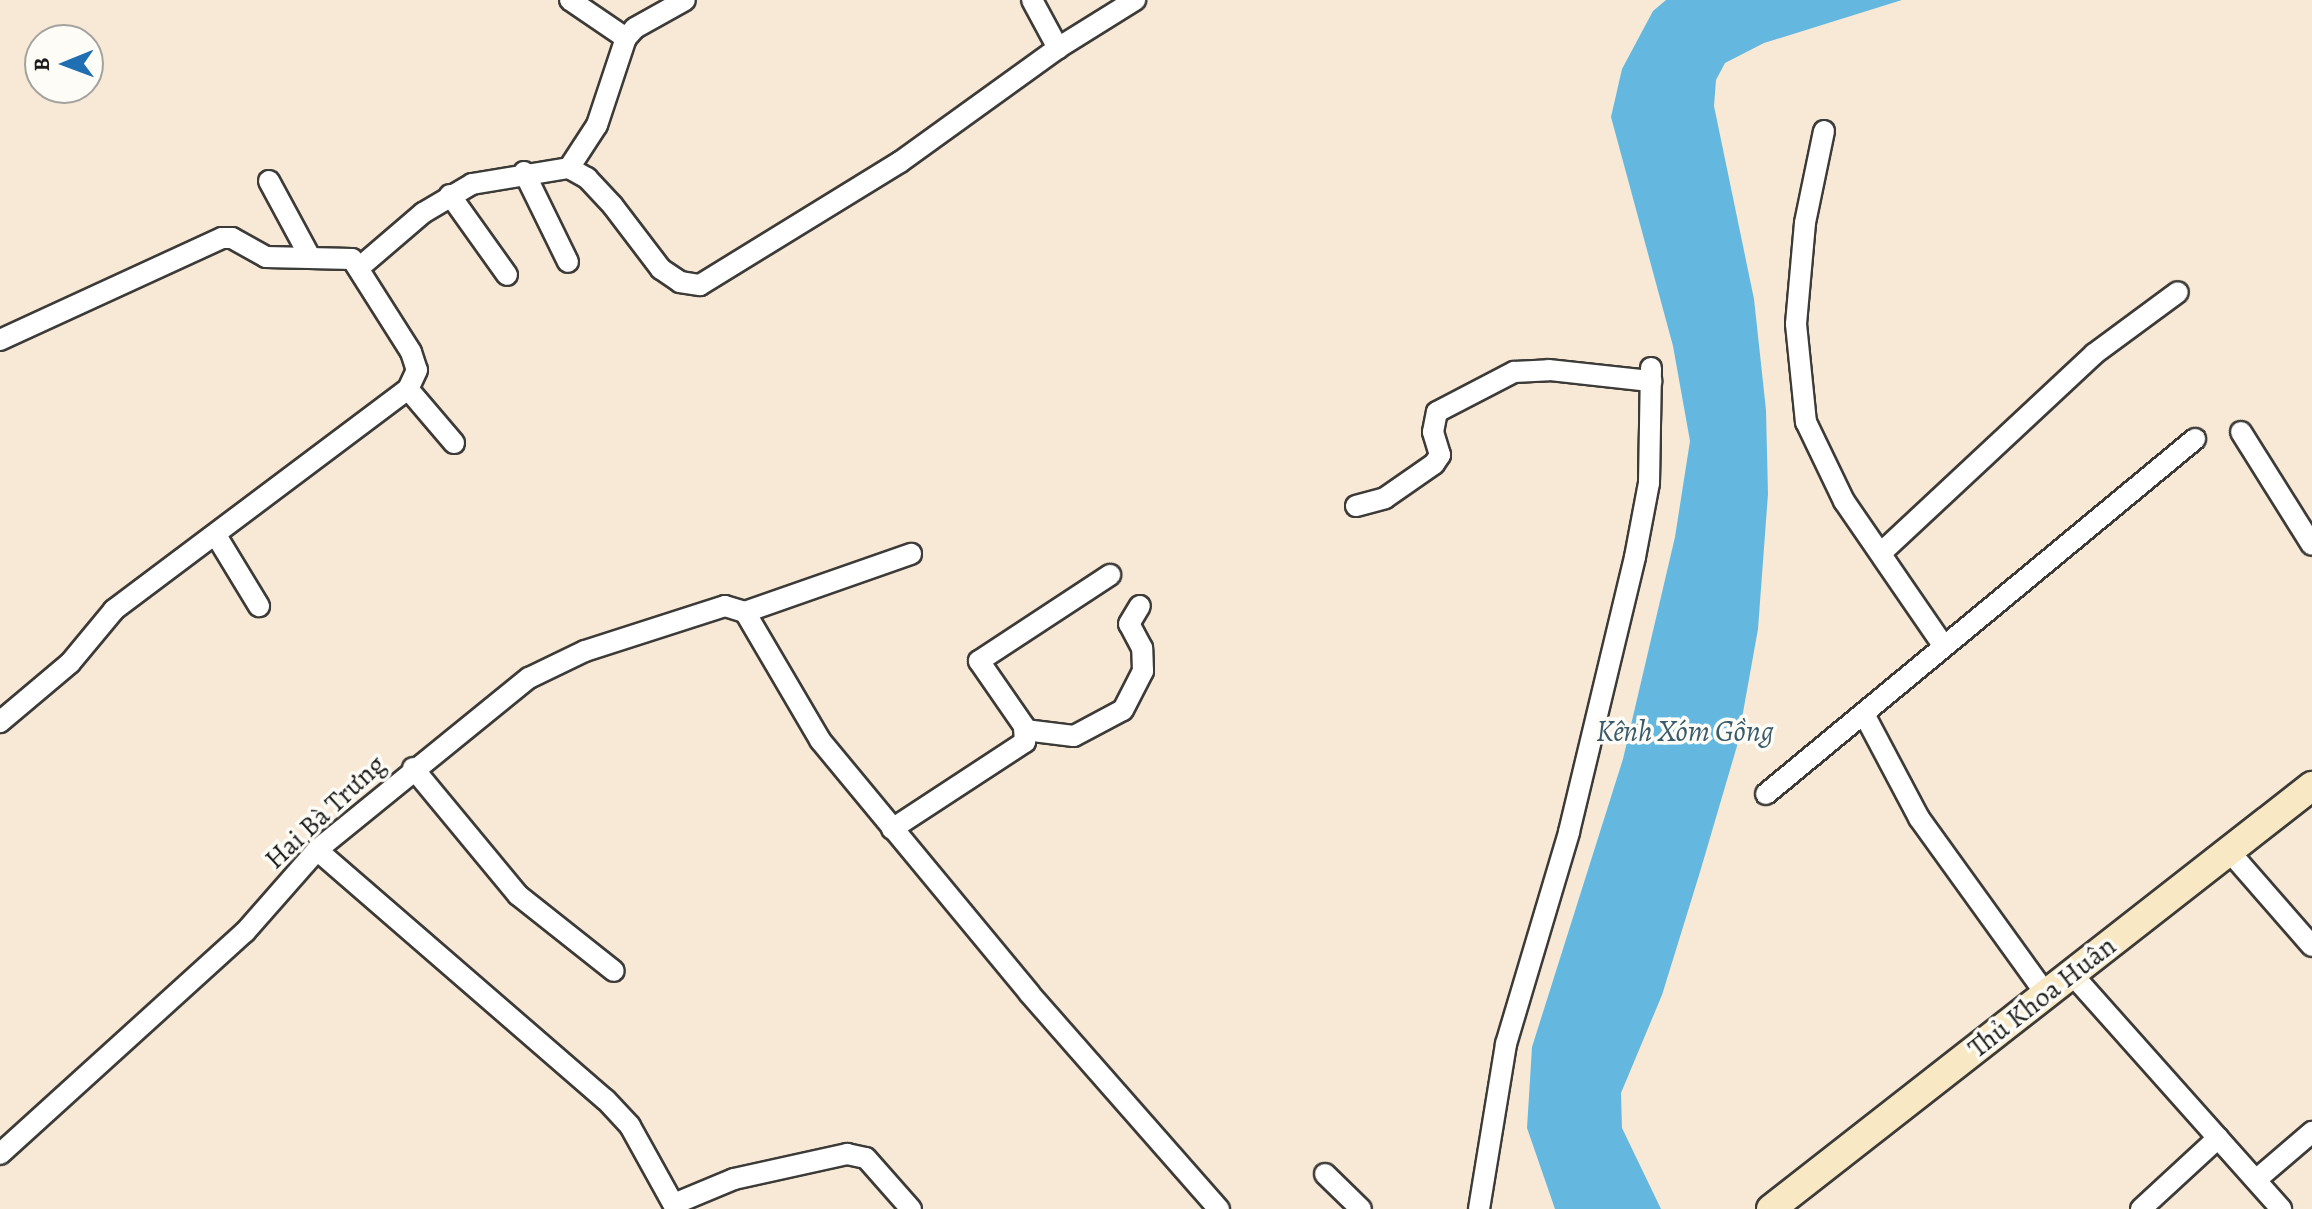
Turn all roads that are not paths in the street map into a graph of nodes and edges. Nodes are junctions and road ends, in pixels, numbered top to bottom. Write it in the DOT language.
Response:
graph roads {
  1 [pos="570,0"];
  2 [pos="685,0"];
  3 [pos="1032,0"];
  4 [pos="1135,0"];
  5 [pos="626,38"];
  6 [pos="1058,48"];
  7 [pos="1824,131"];
  8 [pos="569,168"];
  9 [pos="524,172"];
  10 [pos="269,181"];
  11 [pos="450,195"];
  12 [pos="309,255"];
  13 [pos="568,262"];
  14 [pos="360,267"];
  15 [pos="507,275"];
  16 [pos="2178,292"];
  17 [pos="0,340"];
  18 [pos="408,389"];
  19 [pos="2241,432"];
  20 [pos="2195,439"];
  21 [pos="454,443"];
  22 [pos="1356,506"];
  23 [pos="217,537"];
  24 [pos="2312,545"];
  25 [pos="1882,552"];
  26 [pos="911,554"];
  27 [pos="1110,575"];
  28 [pos="259,606"];
  29 [pos="1140,606"];
  30 [pos="745,612"];
  31 [pos="1943,645"];
  32 [pos="1864,714"];
  33 [pos="0,722"];
  34 [pos="1025,730"];
  35 [pos="413,768"];
  36 [pos="2312,786"];
  37 [pos="1766,794"];
  38 [pos="892,829"];
  39 [pos="317,850"];
  40 [pos="2229,851"];
  41 [pos="2312,946"];
  42 [pos="614,971"];
  43 [pos="2071,973"];
  44 [pos="2046,994"];
  45 [pos="2312,1132"];
  46 [pos="2218,1138"];
  47 [pos="0,1154"];
  48 [pos="1325,1174"];
  49 [pos="2256,1180"];
  50 [pos="675,1207"];
  51 [pos="911,1209"];
  52 [pos="1219,1209"];
  53 [pos="1361,1209"];
  54 [pos="1479,1209"];
  55 [pos="1771,1209"];
  56 [pos="2141,1209"];
  57 [pos="2281,1209"];
  1 -- 5 [label="street"];
  2 -- 5 [label="street"];
  3 -- 6 [label="street"];
  4 -- 6 [label="street"];
  5 -- 8 [label="street"];
  6 -- 8 [label="street"];
  7 -- 25 [label="street"];
  8 -- 9 [label="street"];
  9 -- 11 [label="street"];
  9 -- 13 [label="street"];
  10 -- 12 [label="street"];
  11 -- 14 [label="street"];
  11 -- 15 [label="street"];
  12 -- 14 [label="street"];
  12 -- 17 [label="street"];
  14 -- 18 [label="street"];
  16 -- 25 [label="street"];
  18 -- 21 [label="street"];
  18 -- 23 [label="street"];
  19 -- 24 [label="street"];
  20 -- 31 [label="street"];
  22 -- 54 [label="street"];
  23 -- 28 [label="street"];
  23 -- 33 [label="street"];
  25 -- 31 [label="street"];
  26 -- 30 [label="street, Hai Bà Trưng"];
  27 -- 34 [label="street"];
  29 -- 34 [label="street"];
  30 -- 35 [label="street, Hai Bà Trưng"];
  30 -- 38 [label="street"];
  31 -- 32 [label="street"];
  32 -- 37 [label="street"];
  32 -- 44 [label="street"];
  34 -- 38 [label="street"];
  35 -- 39 [label="street, Hai Bà Trưng"];
  35 -- 42 [label="street"];
  36 -- 40 [label="main road, Thủ Khoa Huân"];
  38 -- 52 [label="street"];
  39 -- 47 [label="street, Hai Bà Trưng"];
  39 -- 50 [label="street"];
  40 -- 41 [label="street"];
  40 -- 43 [label="main road, Thủ Khoa Huân"];
  43 -- 44 [label="main road, Thủ Khoa Huân"];
  43 -- 46 [label="street"];
  44 -- 55 [label="main road, Thủ Khoa Huân"];
  45 -- 49 [label="street"];
  46 -- 49 [label="street"];
  46 -- 56 [label="street"];
  48 -- 53 [label="street"];
  49 -- 57 [label="street"];
  50 -- 51 [label="street"];
}
